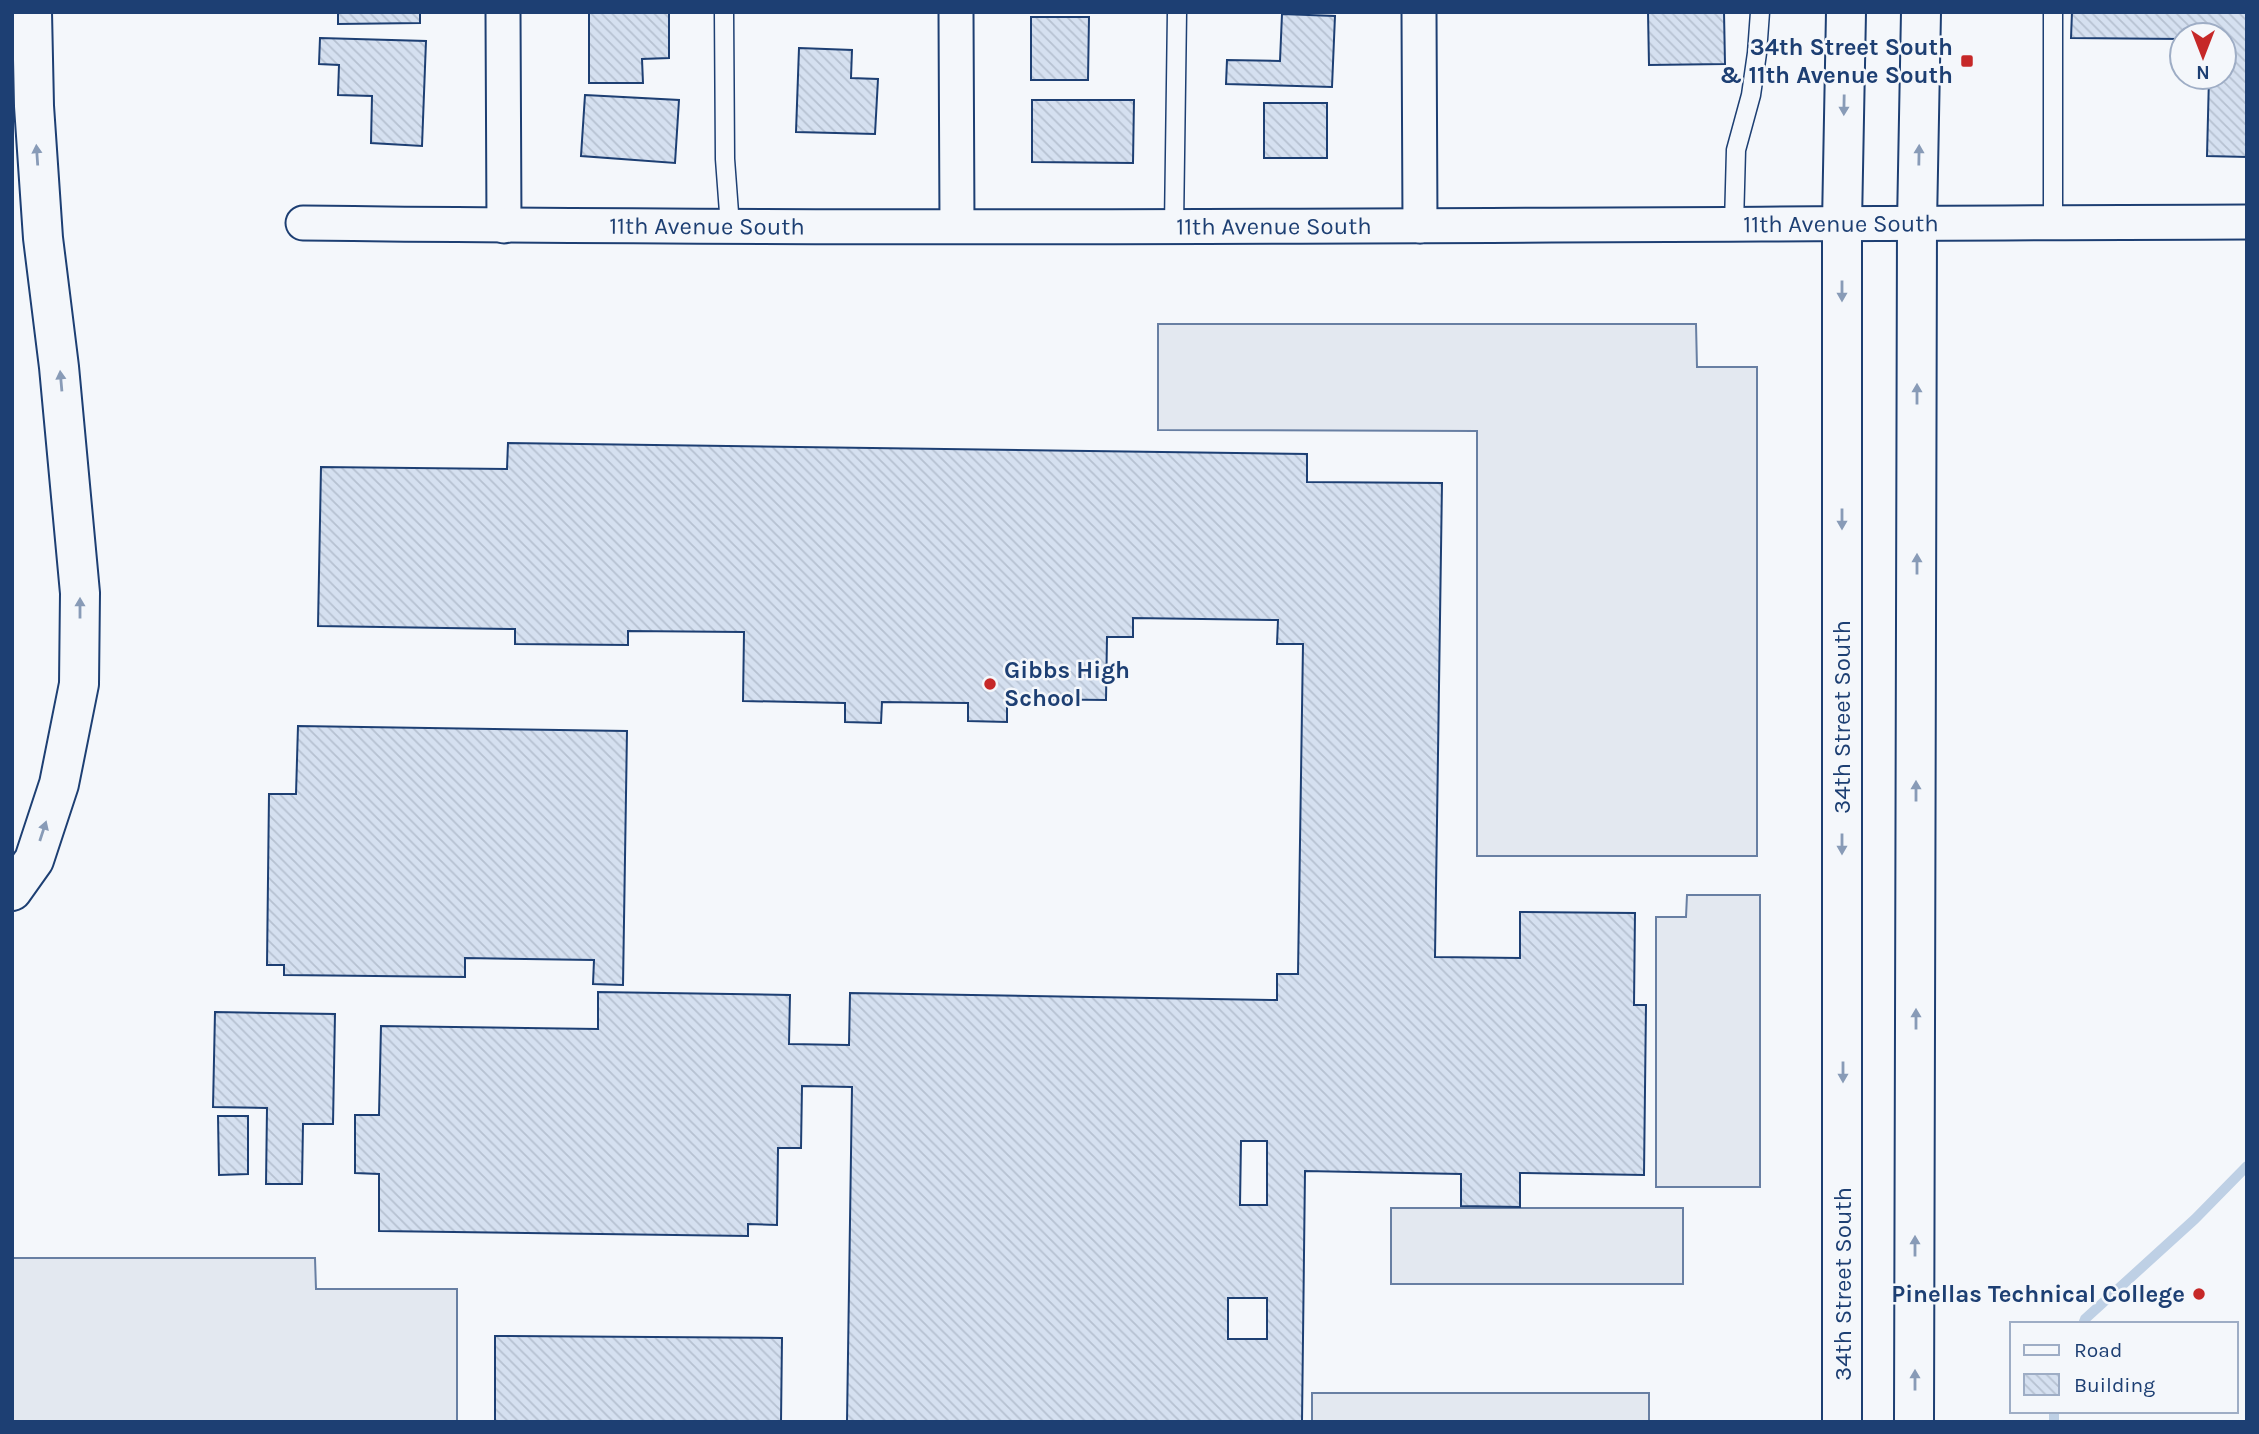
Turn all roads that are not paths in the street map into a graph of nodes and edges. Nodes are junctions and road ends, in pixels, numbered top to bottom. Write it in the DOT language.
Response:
graph roads {
  1 [pos="32,12"];
  2 [pos="503,12"];
  3 [pos="724,12"];
  4 [pos="957,12"];
  5 [pos="1177,12"];
  6 [pos="1419,12"];
  7 [pos="1760,12"];
  8 [pos="1846,12"];
  9 [pos="1921,12"];
  10 [pos="2053,12"];
  11 [pos="2247,222"];
  12 [pos="303,223"];
  13 [pos="1842,223"];
  14 [pos="1917,223"];
  15 [pos="2053,223"];
  16 [pos="1734,224"];
  17 [pos="504,226"];
  18 [pos="730,226"];
  19 [pos="957,226"];
  20 [pos="1174,226"];
  21 [pos="1420,226"];
  22 [pos="12,891"];
  23 [pos="1842,1422"];
  24 [pos="1914,1422"];
  22 -- 1 [label="highway, one-way"];
  2 -- 17 [label="street"];
  3 -- 18 [label="lane"];
  4 -- 19 [label="street"];
  5 -- 20 [label="lane"];
  6 -- 21 [label="street"];
  7 -- 16 [label="lane"];
  8 -- 13 [label="highway, 34th Street South, one-way"];
  14 -- 9 [label="highway, one-way"];
  10 -- 15 [label="lane"];
  11 -- 15 [label="street, 11th Avenue South"];
  12 -- 17 [label="street, 11th Avenue South"];
  13 -- 14 [label="street, 11th Avenue South"];
  13 -- 16 [label="street, 11th Avenue South"];
  13 -- 23 [label="highway, 34th Street South, one-way"];
  14 -- 15 [label="street, 11th Avenue South"];
  24 -- 14 [label="highway, one-way"];
  16 -- 21 [label="street, 11th Avenue South"];
  17 -- 18 [label="street, 11th Avenue South"];
  18 -- 19 [label="street, 11th Avenue South"];
  19 -- 20 [label="street, 11th Avenue South"];
  20 -- 21 [label="street, 11th Avenue South"];
}
